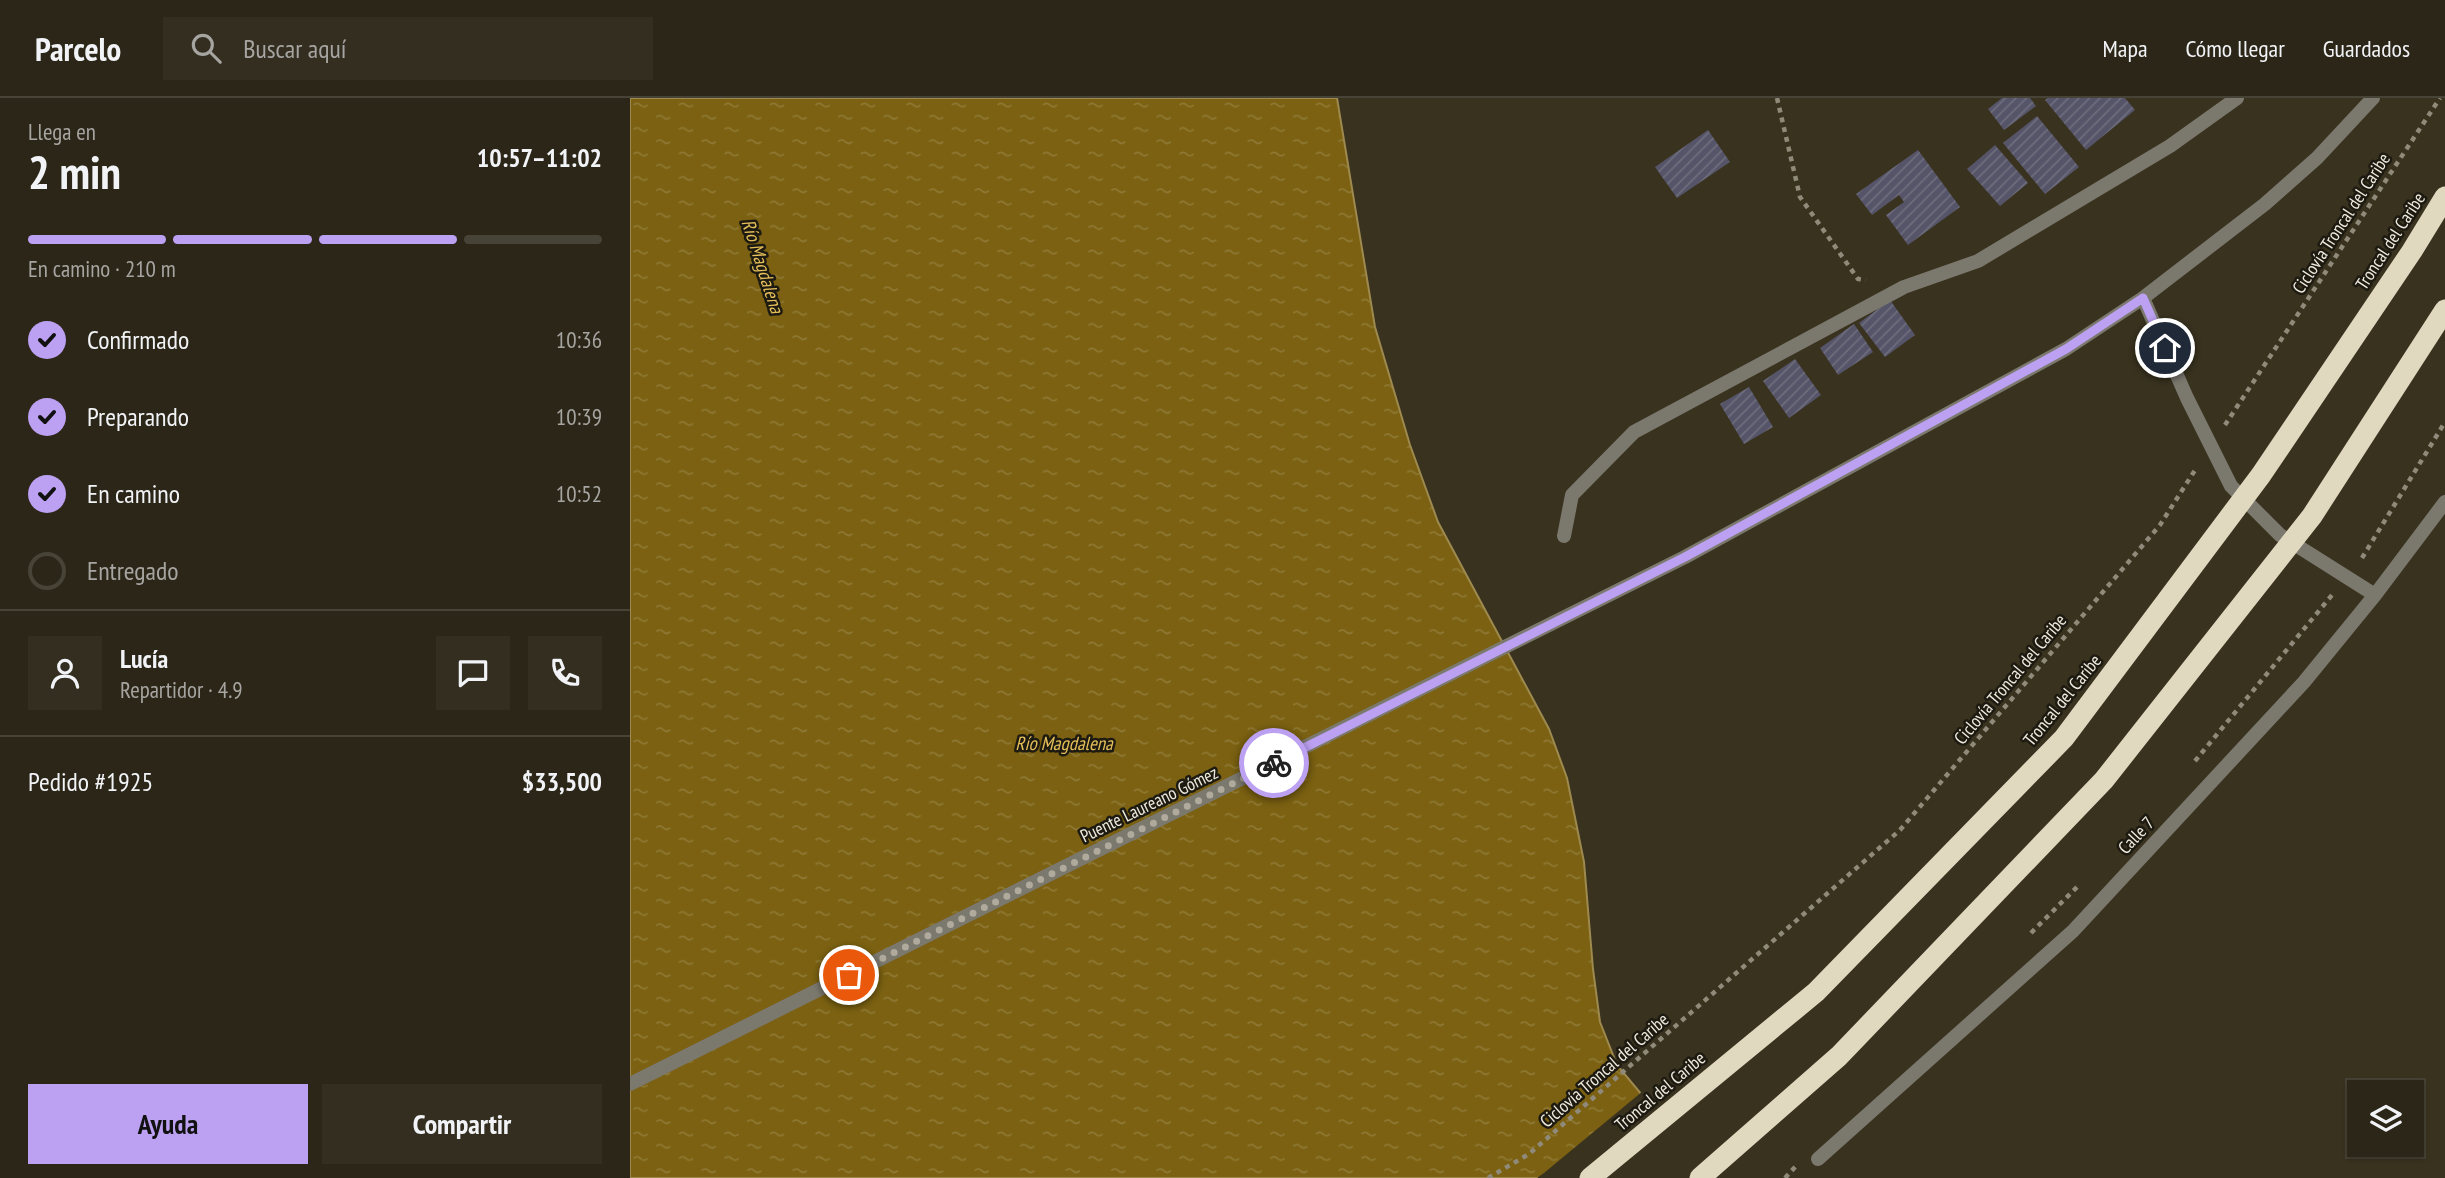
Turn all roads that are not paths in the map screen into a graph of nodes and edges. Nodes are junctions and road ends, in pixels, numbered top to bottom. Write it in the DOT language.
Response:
graph roads {
  1 [pos="2237,98"];
  2 [pos="2374,98"];
  3 [pos="2445,197"];
  4 [pos="2143,298"];
  5 [pos="2445,310"];
  6 [pos="2445,502"];
  7 [pos="1564,536"];
  8 [pos="2375,595"];
  9 [pos="630,1084"];
  10 [pos="1811,1159"];
  11 [pos="1590,1178"];
  12 [pos="1700,1178"];
  1 -- 7 [label="street"];
  2 -- 4 [label="street, Puente Laureano Gómez"];
  3 -- 11 [label="highway, Troncal del Caribe"];
  4 -- 8 [label="street"];
  4 -- 9 [label="street, Puente Laureano Gómez"];
  5 -- 12 [label="highway"];
  6 -- 8 [label="street, Calle 7"];
  8 -- 10 [label="street, Calle 7"];
}
